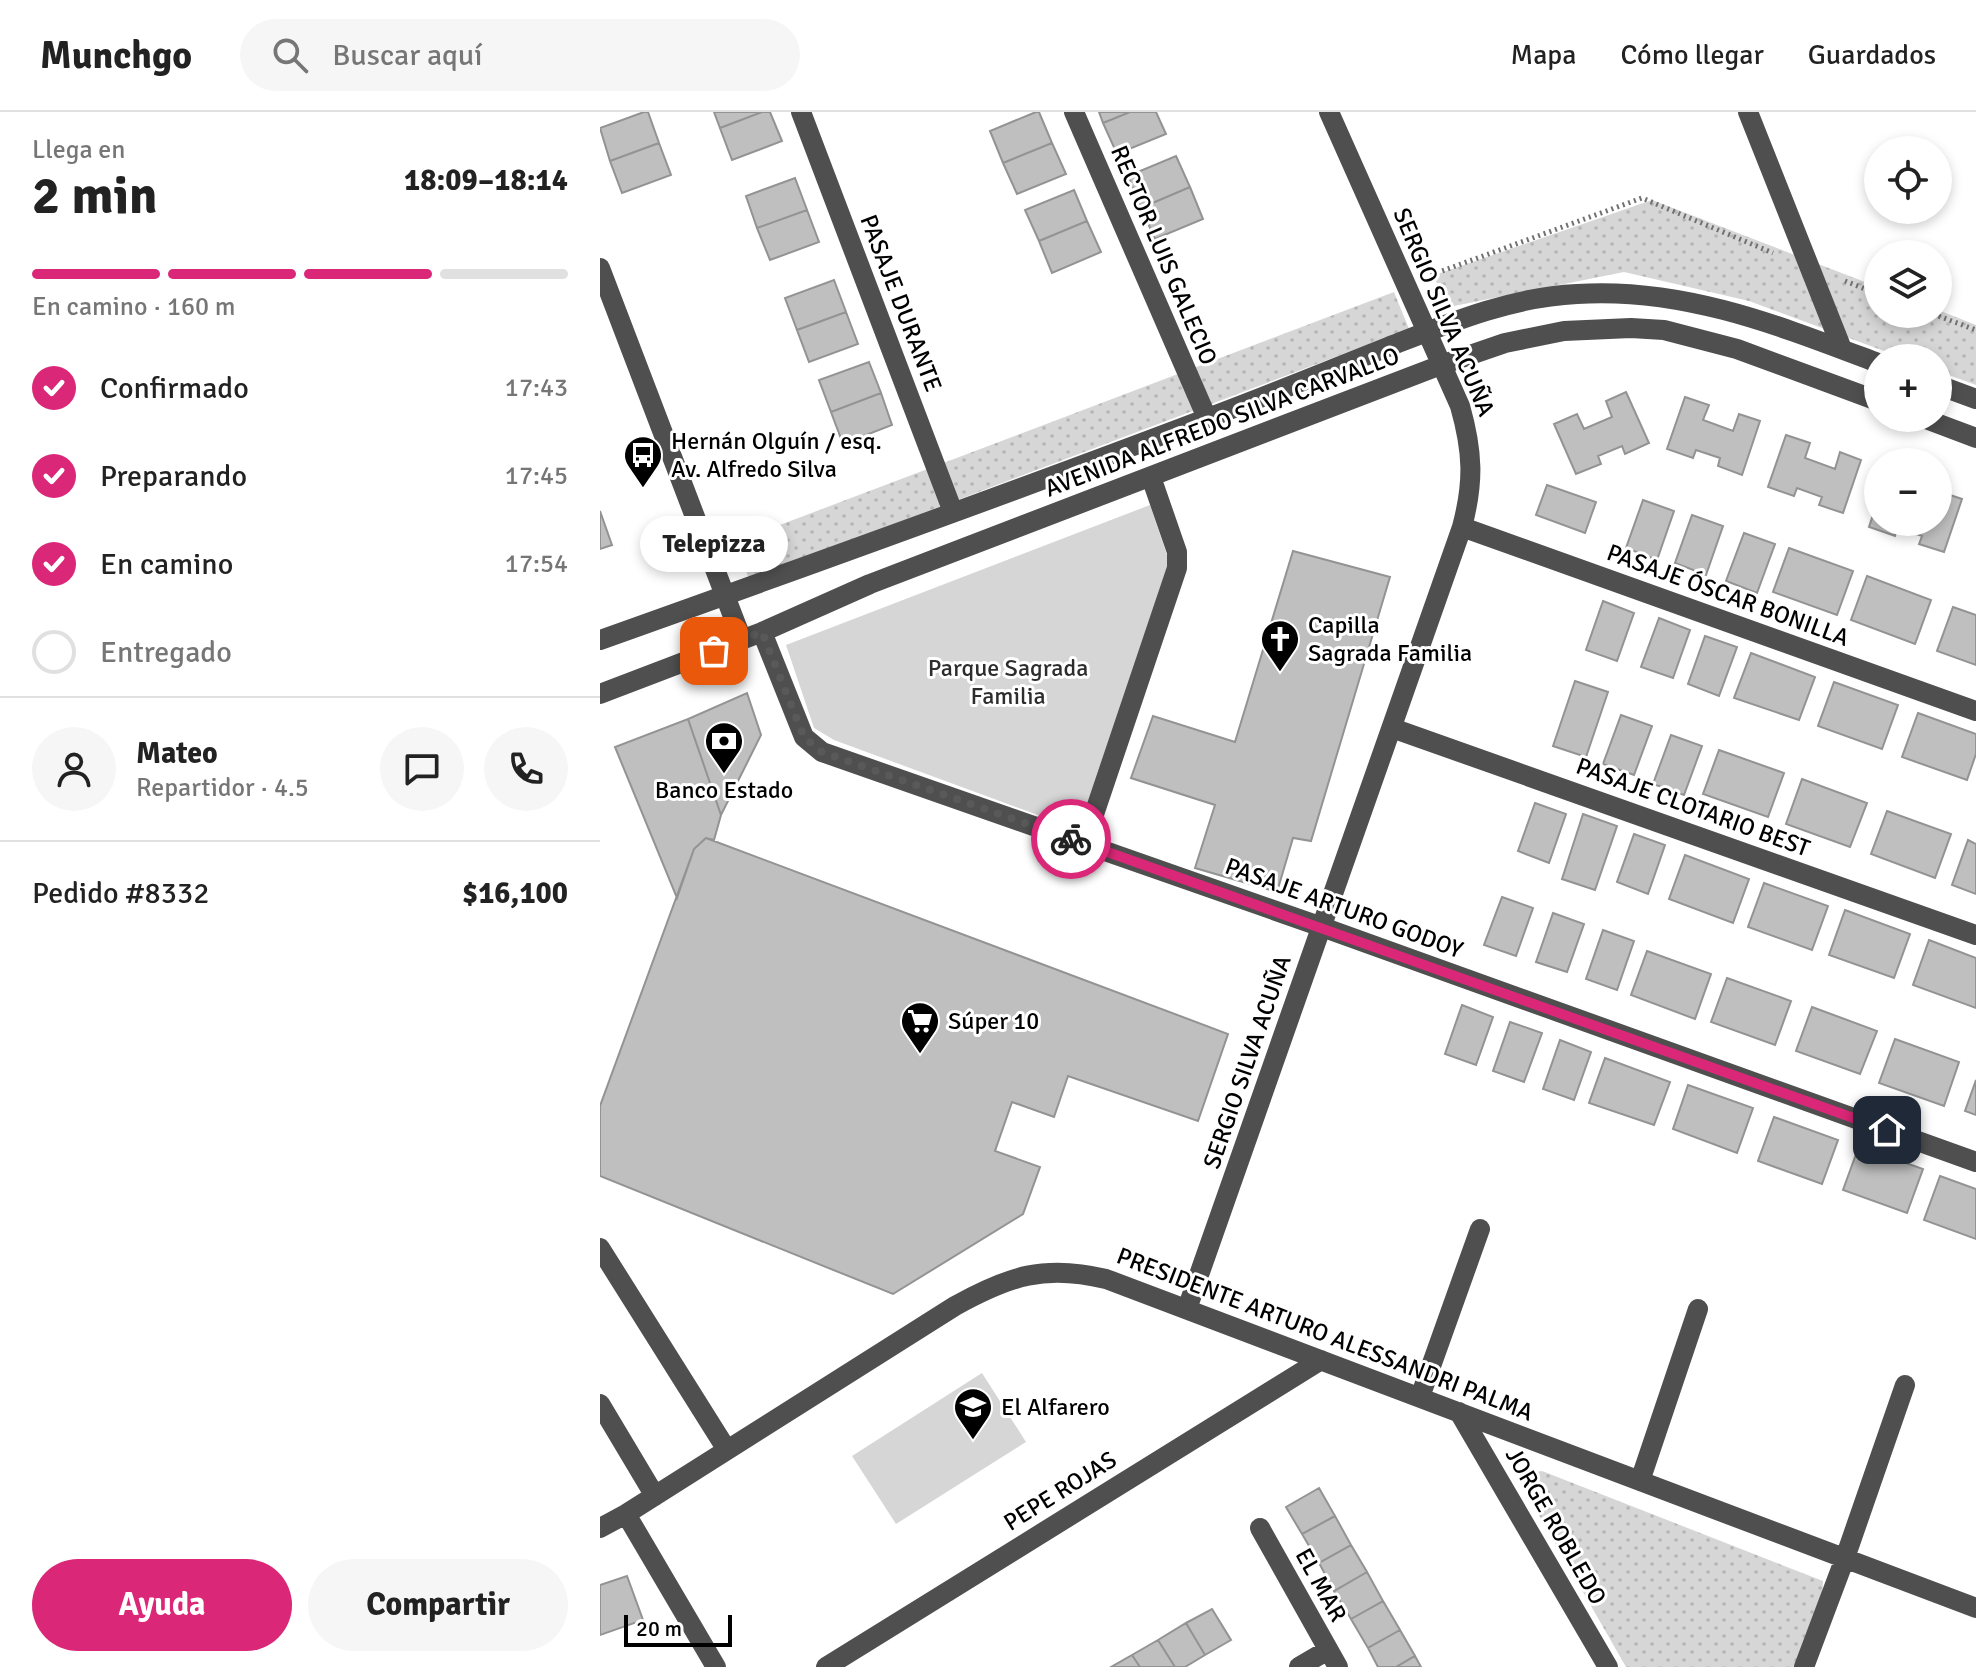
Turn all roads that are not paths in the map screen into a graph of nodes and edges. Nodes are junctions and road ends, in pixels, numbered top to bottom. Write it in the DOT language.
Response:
graph roads {
  1 [pos="801,112"];
  2 [pos="1074,112"];
  3 [pos="1329,112"];
  4 [pos="1748,112"];
  5 [pos="600,268"];
  6 [pos="1425,332"];
  7 [pos="1842,349"];
  8 [pos="1864,358"];
  9 [pos="1441,365"];
  10 [pos="1952,390"];
  11 [pos="1864,396"];
  12 [pos="1976,399"];
  13 [pos="1207,418"];
  14 [pos="1952,429"];
  15 [pos="1976,438"];
  16 [pos="1151,477"];
  17 [pos="953,512"];
  18 [pos="1462,527"];
  19 [pos="726,595"];
  20 [pos="762,632"];
  21 [pos="600,640"];
  22 [pos="742,640"];
  23 [pos="600,694"];
  24 [pos="1976,711"];
  25 [pos="1392,728"];
  26 [pos="1084,844"];
  27 [pos="1322,927"];
  28 [pos="1976,935"];
  29 [pos="1976,1162"];
  30 [pos="1480,1229"];
  31 [pos="600,1248"];
  32 [pos="1187,1309"];
  33 [pos="1698,1309"];
  34 [pos="1321,1360"];
  35 [pos="1905,1385"];
  36 [pos="1420,1397"];
  37 [pos="600,1404"];
  38 [pos="1459,1412"];
  39 [pos="727,1450"];
  40 [pos="1640,1481"];
  41 [pos="655,1496"];
  42 [pos="626,1514"];
  43 [pos="600,1528"];
  44 [pos="1260,1528"];
  45 [pos="1845,1558"];
  46 [pos="1976,1608"];
  47 [pos="1333,1659"];
  48 [pos="716,1667"];
  49 [pos="826,1667"];
  50 [pos="1299,1667"];
  51 [pos="1608,1667"];
  52 [pos="1804,1667"];
  1 -- 17 [label="street, PASAJE DURANTE"];
  2 -- 13 [label="street, RECTOR LUIS GALECIO"];
  3 -- 6 [label="street, SERGIO SILVA ACUÑA"];
  4 -- 7 [label="street"];
  5 -- 19 [label="street"];
  6 -- 7 [label="street, AVENIDA ALFREDO SILVA CARVALLO"];
  6 -- 9 [label="street, SERGIO SILVA ACUÑA"];
  6 -- 13 [label="street, AVENIDA ALFREDO SILVA CARVALLO"];
  7 -- 8 [label="street, AVENIDA ALFREDO SILVA CARVALLO"];
  9 -- 11 [label="street, AVENIDA ALFREDO SILVA CARVALLO"];
  9 -- 16 [label="street, AVENIDA ALFREDO SILVA CARVALLO"];
  9 -- 18 [label="street, SERGIO SILVA ACUÑA"];
  10 -- 12 [label="street"];
  13 -- 17 [label="street, AVENIDA ALFREDO SILVA CARVALLO"];
  14 -- 15 [label="street"];
  16 -- 20 [label="street, AVENIDA ALFREDO SILVA CARVALLO"];
  16 -- 26 [label="street"];
  17 -- 19 [label="street, AVENIDA ALFREDO SILVA CARVALLO"];
  18 -- 24 [label="street, PASAJE ÓSCAR BONILLA"];
  18 -- 25 [label="street, SERGIO SILVA ACUÑA"];
  19 -- 21 [label="street, AVENIDA ALFREDO SILVA CARVALLO"];
  19 -- 22 [label="street"];
  20 -- 22 [label="street, AVENIDA ALFREDO SILVA CARVALLO"];
  20 -- 26 [label="street, PASAJE ARTURO GODOY"];
  22 -- 23 [label="street, AVENIDA ALFREDO SILVA CARVALLO"];
  25 -- 27 [label="street, SERGIO SILVA ACUÑA"];
  25 -- 28 [label="street, PASAJE CLOTARIO BEST"];
  26 -- 27 [label="street, PASAJE ARTURO GODOY"];
  27 -- 29 [label="street, PASAJE ARTURO GODOY"];
  27 -- 32 [label="street, SERGIO SILVA ACUÑA"];
  30 -- 36 [label="street"];
  31 -- 39 [label="street"];
  32 -- 34 [label="street, PRESIDENTE ARTURO ALESSANDRI PALMA"];
  32 -- 39 [label="street, PRESIDENTE ARTURO ALESSANDRI PALMA"];
  33 -- 40 [label="street"];
  34 -- 36 [label="street, PRESIDENTE ARTURO ALESSANDRI PALMA"];
  34 -- 49 [label="street, PEPE ROJAS"];
  35 -- 45 [label="street"];
  36 -- 38 [label="street, PRESIDENTE ARTURO ALESSANDRI PALMA"];
  37 -- 41 [label="street"];
  38 -- 40 [label="street, PRESIDENTE ARTURO ALESSANDRI PALMA"];
  38 -- 51 [label="street, JORGE ROBLEDO"];
  39 -- 41 [label="street, PRESIDENTE ARTURO ALESSANDRI PALMA"];
  40 -- 45 [label="street, PRESIDENTE ARTURO ALESSANDRI PALMA"];
  41 -- 42 [label="street, PRESIDENTE ARTURO ALESSANDRI PALMA"];
  42 -- 43 [label="street, PRESIDENTE ARTURO ALESSANDRI PALMA"];
  42 -- 48 [label="street"];
  44 -- 47 [label="street, EL MAR"];
  45 -- 46 [label="street, PRESIDENTE ARTURO ALESSANDRI PALMA"];
  45 -- 52 [label="street"];
  47 -- 50 [label="street"];
}
